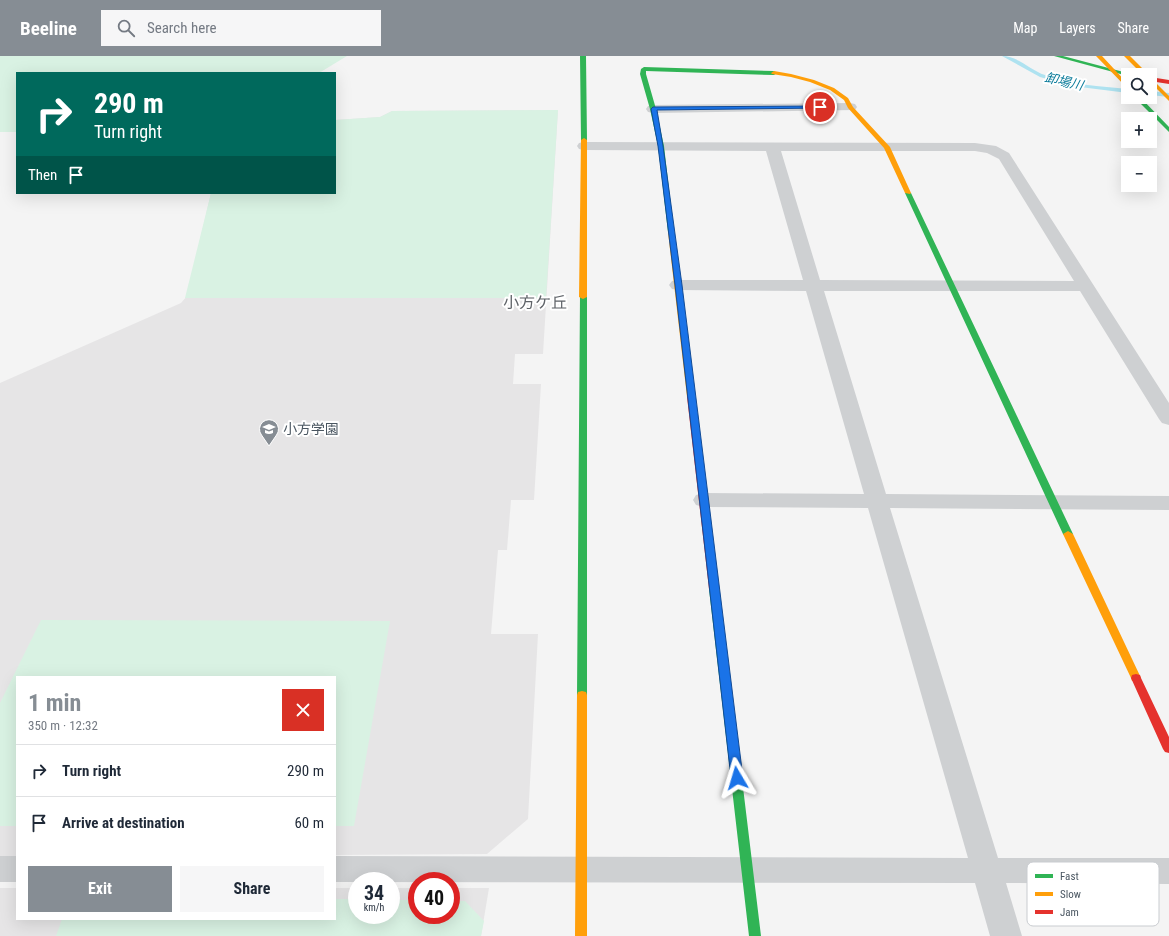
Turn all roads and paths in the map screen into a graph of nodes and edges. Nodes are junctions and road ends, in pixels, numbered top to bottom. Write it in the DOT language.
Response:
graph roads {
  1 [pos="583,56"];
  2 [pos="1057,56"];
  3 [pos="1099,56"];
  4 [pos="1127,56"];
  5 [pos="1139,68"];
  6 [pos="1121,72"];
  7 [pos="1121,80"];
  8 [pos="1157,80"];
  9 [pos="1169,82"];
  10 [pos="1157,86"];
  11 [pos="1169,99"];
  12 [pos="1144,104"];
  13 [pos="850,107"];
  14 [pos="653,109"];
  15 [pos="1169,130"];
  16 [pos="584,146"];
  17 [pos="660,146"];
  18 [pos="772,146"];
  19 [pos="887,147"];
  20 [pos="678,285"];
  21 [pos="814,286"];
  22 [pos="952,286"];
  23 [pos="1085,286"];
  24 [pos="1169,419"];
  25 [pos="704,500"];
  26 [pos="877,501"];
  27 [pos="1053,502"];
  28 [pos="1169,503"];
  29 [pos="1169,749"];
  30 [pos="0,869"];
  31 [pos="16,869"];
  32 [pos="336,869"];
  33 [pos="582,870"];
  34 [pos="748,870"];
  35 [pos="987,870"];
  36 [pos="1027,870"];
  37 [pos="1159,871"];
  38 [pos="1169,871"];
  39 [pos="581,936"];
  40 [pos="755,936"];
  41 [pos="1006,936"];
  1 -- 16 [label="main road"];
  2 -- 6 [label="main road"];
  3 -- 7 [label="main road"];
  4 -- 5 [label="main road"];
  8 -- 9 [label="main road"];
  10 -- 11 [label="main road"];
  12 -- 15 [label="main road"];
  13 -- 14 [label="street"];
  13 -- 14 [label="main road"];
  13 -- 19 [label="main road"];
  14 -- 17 [label="main road"];
  16 -- 17 [label="street"];
  16 -- 33 [label="main road"];
  17 -- 18 [label="street"];
  17 -- 20 [label="main road"];
  18 -- 19 [label="street"];
  18 -- 21 [label="street"];
  19 -- 22 [label="main road"];
  19 -- 23 [label="street"];
  20 -- 21 [label="street"];
  20 -- 25 [label="main road"];
  21 -- 22 [label="street"];
  21 -- 26 [label="street"];
  22 -- 23 [label="street"];
  22 -- 27 [label="main road"];
  23 -- 24 [label="street"];
  25 -- 26 [label="street"];
  25 -- 34 [label="main road"];
  26 -- 27 [label="street"];
  26 -- 35 [label="street"];
  27 -- 28 [label="street"];
  27 -- 29 [label="main road"];
  30 -- 31 [label="street"];
  32 -- 33 [label="street"];
  33 -- 34 [label="street"];
  33 -- 39 [label="main road"];
  34 -- 35 [label="street"];
  34 -- 40 [label="main road"];
  35 -- 36 [label="street"];
  35 -- 41 [label="street"];
  37 -- 38 [label="street"];
}
